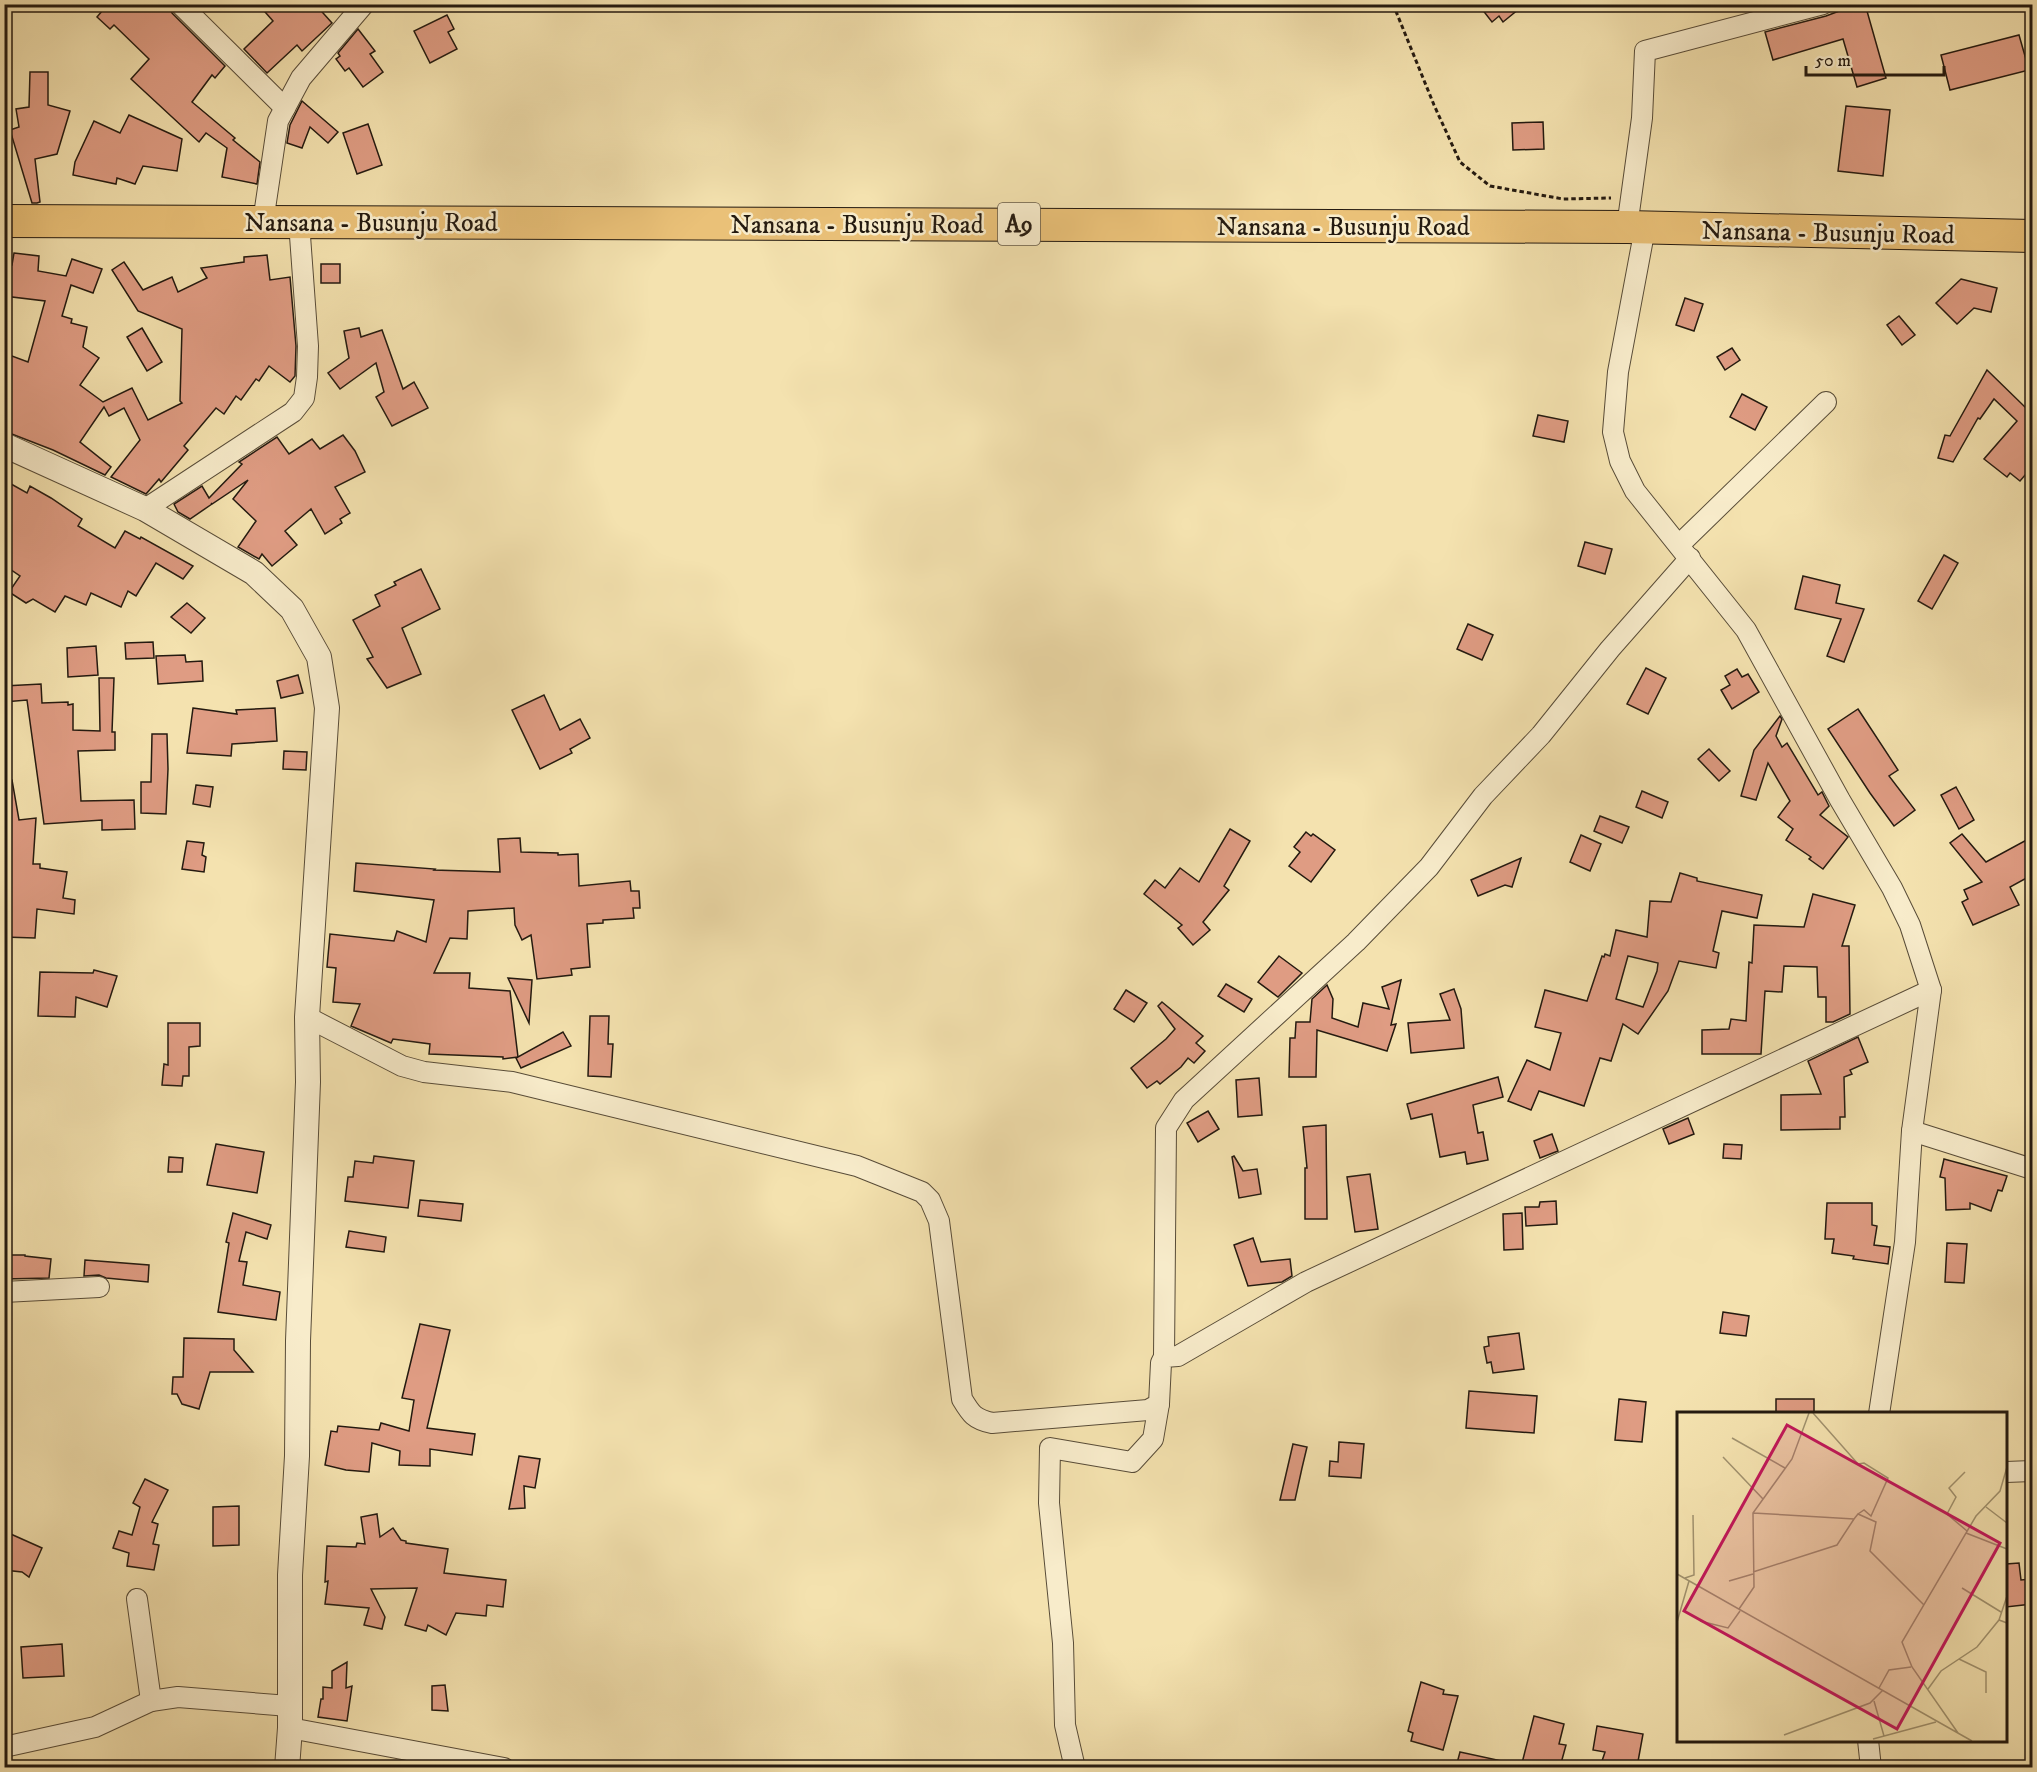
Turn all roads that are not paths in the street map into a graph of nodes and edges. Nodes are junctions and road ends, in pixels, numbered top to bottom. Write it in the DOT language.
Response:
graph roads {
  1 [pos="180,4"];
  2 [pos="364,4"];
  3 [pos="1823,4"];
  4 [pos="285,108"];
  5 [pos="1634,217"];
  6 [pos="4,221"];
  7 [pos="263,222"];
  8 [pos="298,222"];
  9 [pos="2032,236"];
  10 [pos="1826,402"];
  11 [pos="4,445"];
  12 [pos="145,509"];
  13 [pos="1684,552"];
  14 [pos="1930,990"];
  15 [pos="307,1017"];
  16 [pos="1912,1131"];
  17 [pos="2032,1169"];
  18 [pos="99,1287"];
  19 [pos="4,1292"];
  20 [pos="1164,1357"];
  21 [pos="1159,1404"];
  22 [pos="1879,1412"];
  23 [pos="2032,1470"];
  24 [pos="2007,1472"];
  25 [pos="137,1599"];
  26 [pos="151,1701"];
  27 [pos="289,1717"];
  28 [pos="1868,1742"];
  29 [pos="4,1747"];
  30 [pos="287,1767"];
  31 [pos="504,1767"];
  32 [pos="1075,1767"];
  33 [pos="1871,1767"];
  1 -- 4 [label="street"];
  2 -- 4 [label="street"];
  3 -- 5 [label="street"];
  4 -- 7 [label="street"];
  5 -- 8 [label="main road, Nansana - Busunju Road / A9"];
  5 -- 9 [label="main road, Nansana - Busunju Road / A9"];
  5 -- 13 [label="street"];
  6 -- 7 [label="main road, Nansana - Busunju Road / A9"];
  7 -- 8 [label="main road, Nansana - Busunju Road / A9"];
  8 -- 12 [label="street"];
  10 -- 13 [label="street"];
  11 -- 12 [label="street"];
  12 -- 15 [label="street"];
  13 -- 14 [label="street"];
  13 -- 20 [label="street"];
  14 -- 16 [label="street"];
  14 -- 20 [label="street"];
  15 -- 21 [label="street"];
  15 -- 27 [label="street"];
  16 -- 17 [label="street"];
  16 -- 22 [label="street"];
  18 -- 19 [label="street"];
  20 -- 21 [label="street"];
  21 -- 32 [label="street"];
  23 -- 24 [label="street"];
  25 -- 26 [label="street"];
  26 -- 27 [label="street"];
  26 -- 29 [label="street"];
  27 -- 30 [label="street"];
  27 -- 31 [label="street"];
  28 -- 33 [label="street"];
}
